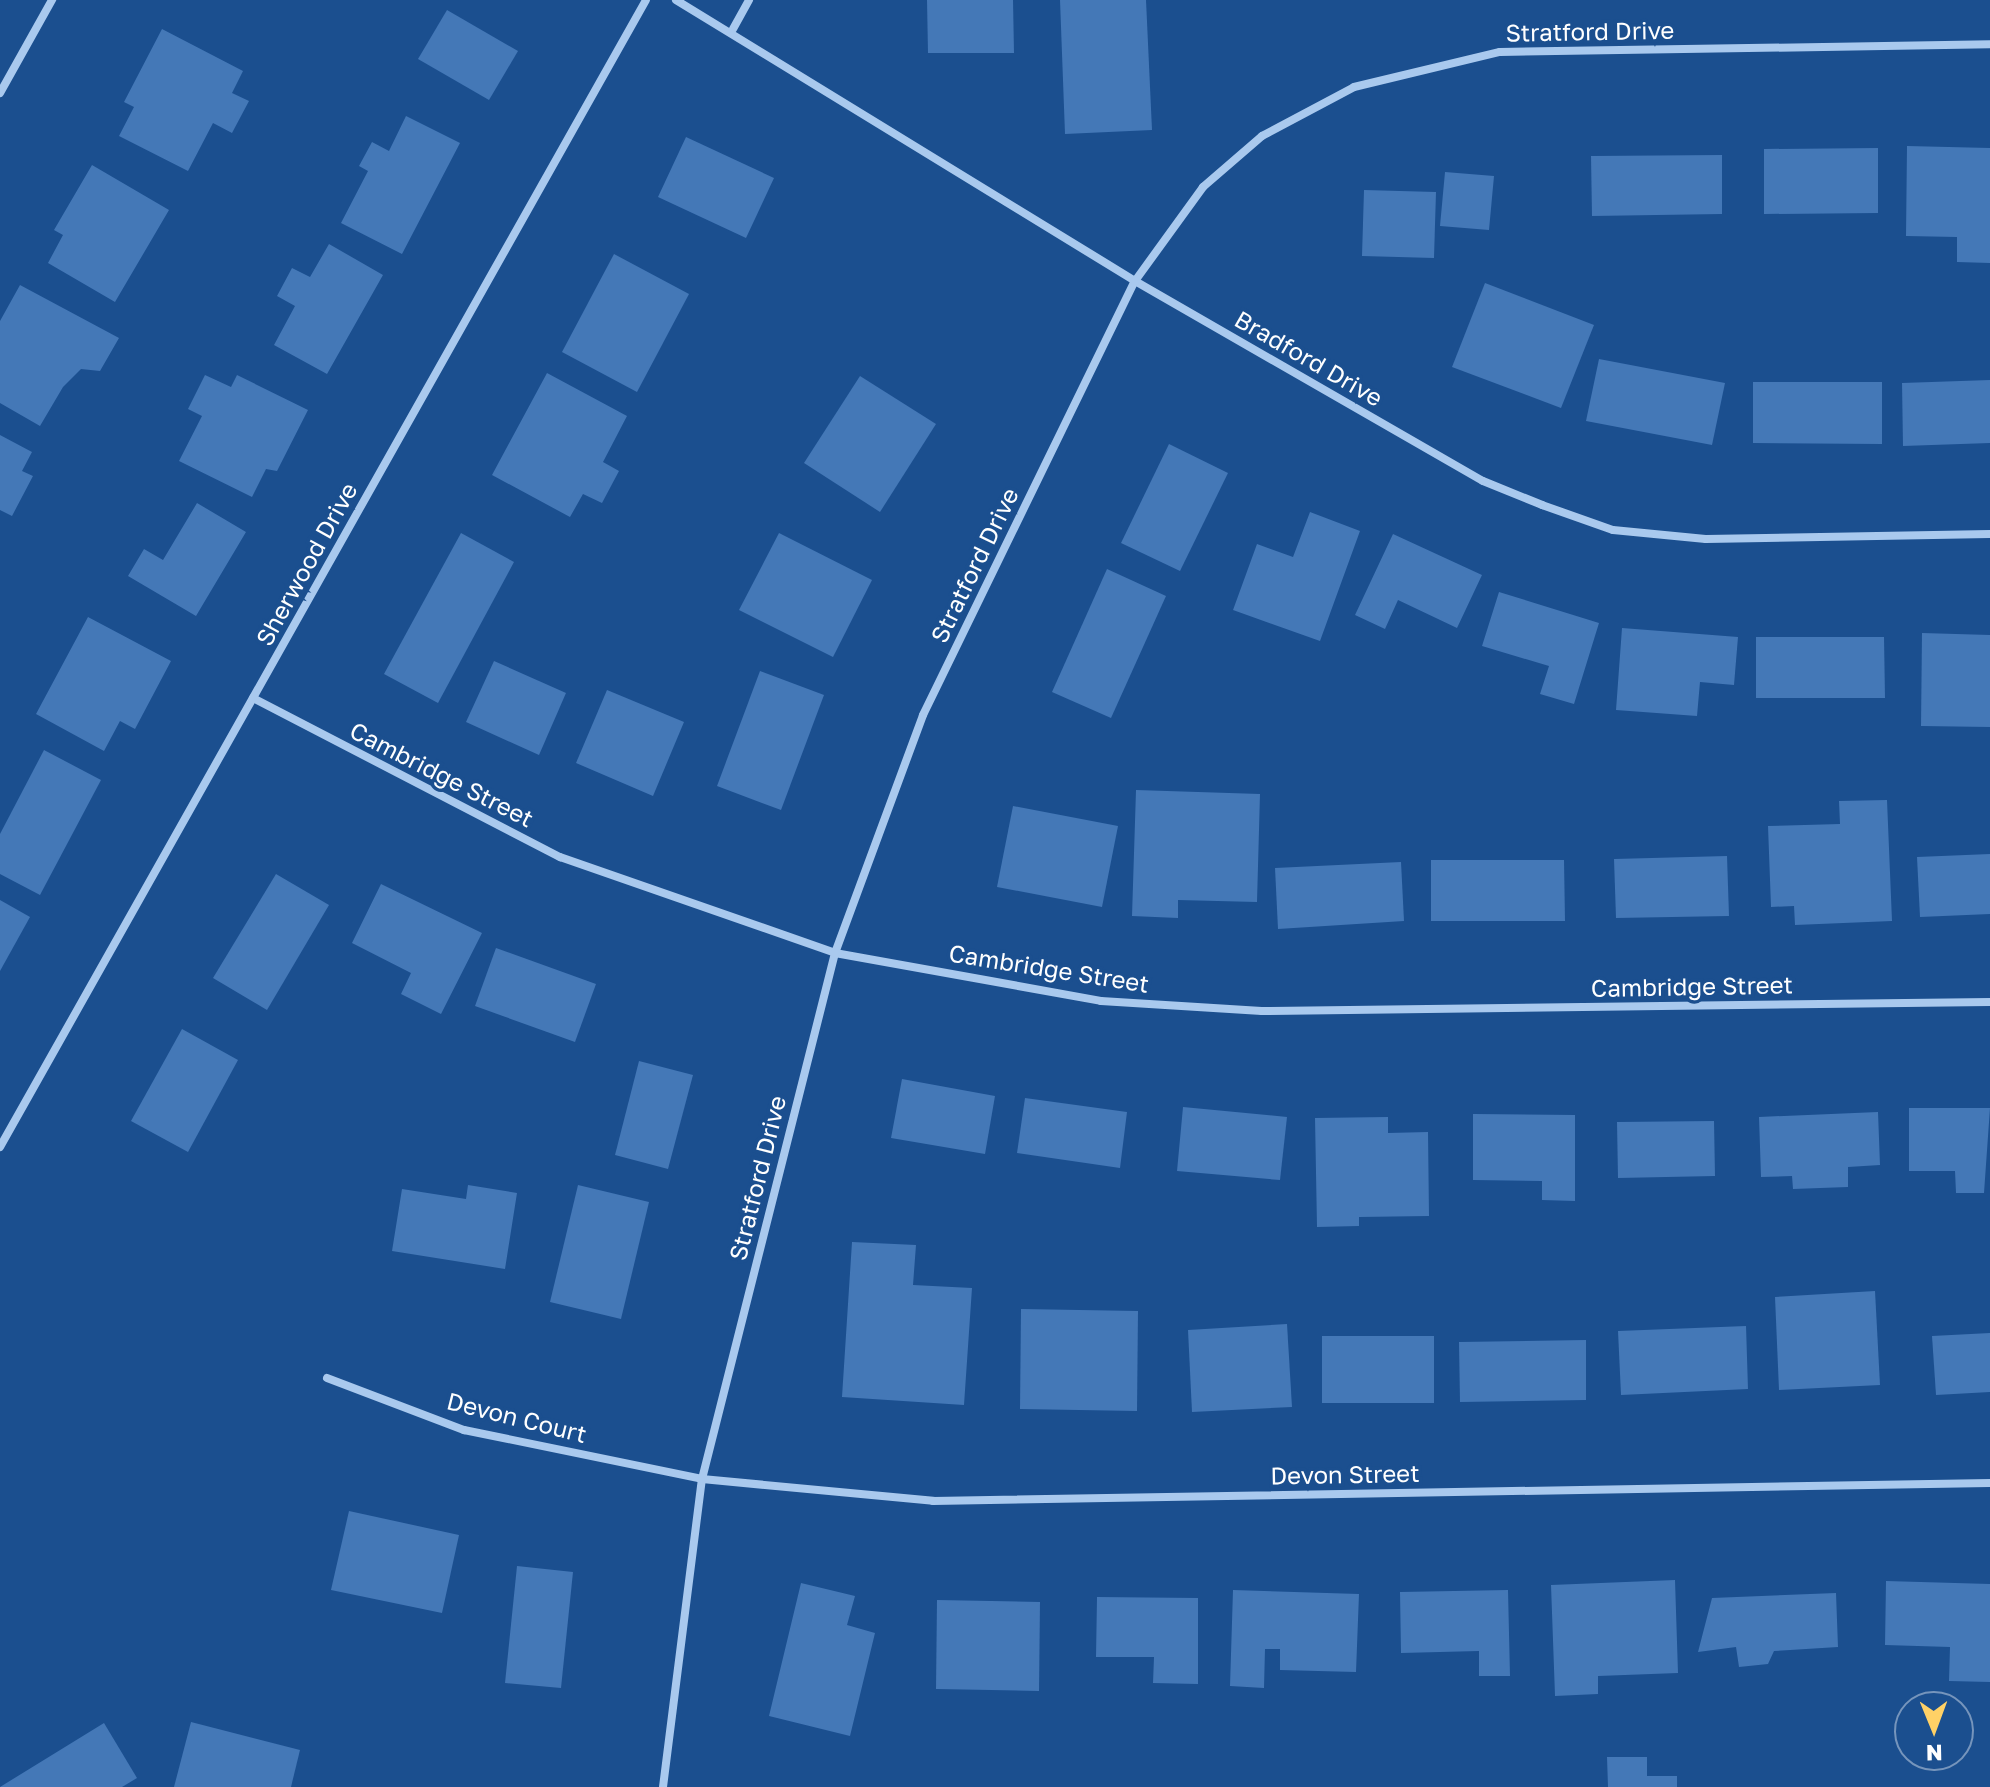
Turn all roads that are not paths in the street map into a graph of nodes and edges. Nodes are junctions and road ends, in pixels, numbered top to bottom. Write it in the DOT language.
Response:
graph roads {
  1 [pos="52,0"];
  2 [pos="646,0"];
  3 [pos="676,0"];
  4 [pos="749,0"];
  5 [pos="733,29"];
  6 [pos="1990,44"];
  7 [pos="0,93"];
  8 [pos="1135,281"];
  9 [pos="1990,534"];
  10 [pos="253,698"];
  11 [pos="835,953"];
  12 [pos="1990,1002"];
  13 [pos="0,1147"];
  14 [pos="327,1378"];
  15 [pos="702,1479"];
  16 [pos="1990,1483"];
  17 [pos="663,1787"];
  1 -- 7 [label="street"];
  2 -- 10 [label="street, Sherwood Drive"];
  3 -- 5 [label="street, Bradford Drive"];
  4 -- 5 [label="street"];
  5 -- 8 [label="street, Bradford Drive"];
  6 -- 8 [label="street, Stratford Drive"];
  8 -- 9 [label="street, Bradford Drive"];
  8 -- 11 [label="street, Stratford Drive"];
  10 -- 11 [label="street, Cambridge Street"];
  10 -- 13 [label="street, Sherwood Drive"];
  11 -- 12 [label="street, Cambridge Street"];
  11 -- 15 [label="street, Stratford Drive"];
  14 -- 15 [label="street, Devon Court"];
  15 -- 16 [label="street, Devon Street"];
  15 -- 17 [label="street, Stratford Drive"];
}
